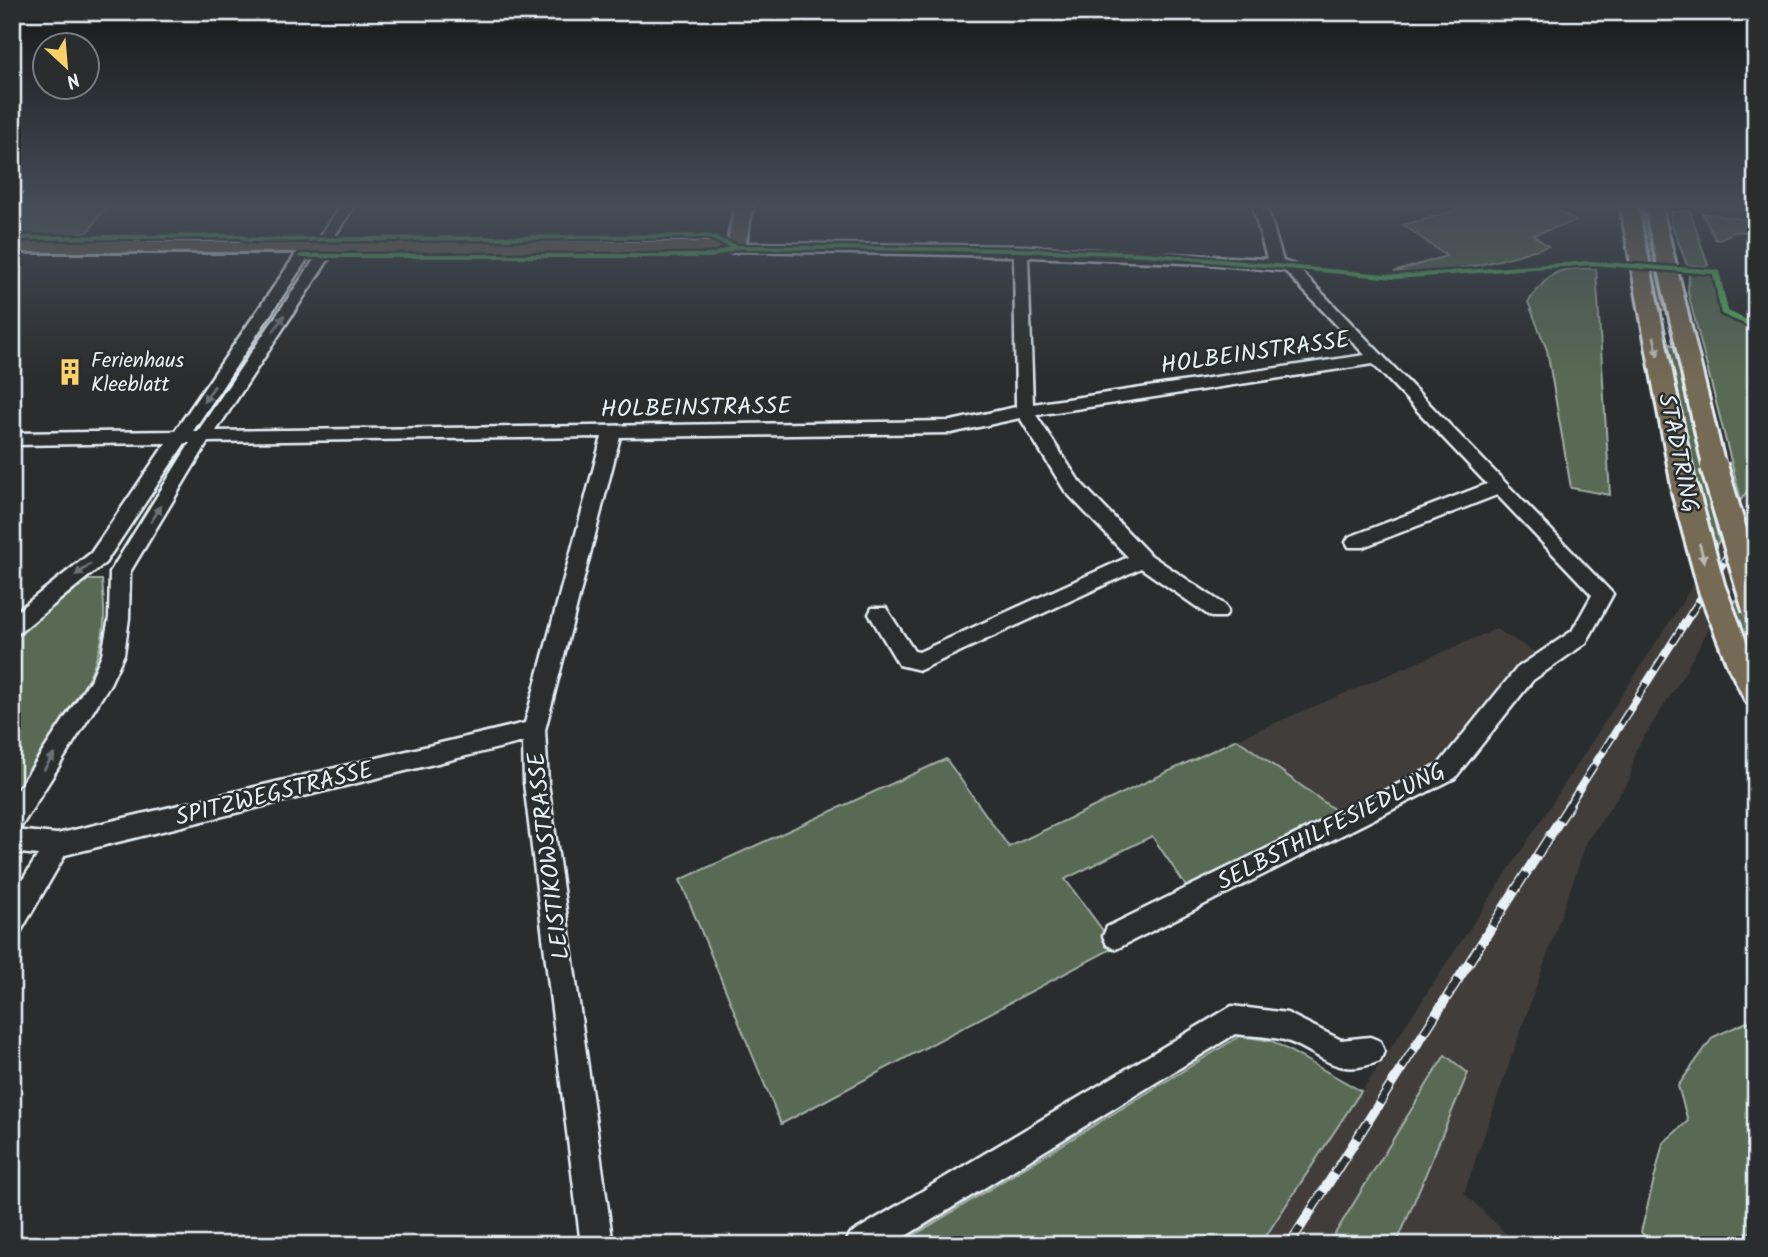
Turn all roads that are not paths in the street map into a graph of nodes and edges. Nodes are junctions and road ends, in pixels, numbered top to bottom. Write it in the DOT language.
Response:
graph roads {
  1 [pos="307,263"];
  2 [pos="309,263"];
  3 [pos="1021,263"];
  4 [pos="1228,263"];
  5 [pos="1282,263"];
  6 [pos="1639,263"];
  7 [pos="1667,263"];
  8 [pos="1283,266"];
  9 [pos="1374,359"];
  10 [pos="1025,411"];
  11 [pos="612,433"];
  12 [pos="204,435"];
  13 [pos="180,436"];
  14 [pos="12,439"];
  15 [pos="1498,486"];
  16 [pos="1356,542"];
  17 [pos="1142,559"];
  18 [pos="1756,609"];
  19 [pos="1218,611"];
  20 [pos="879,614"];
  21 [pos="12,627"];
  22 [pos="1756,695"];
  23 [pos="534,730"];
  24 [pos="12,819"];
  25 [pos="12,841"];
  26 [pos="57,845"];
  27 [pos="12,922"];
  28 [pos="1116,936"];
  29 [pos="1370,1051"];
  30 [pos="597,1245"];
  31 [pos="861,1245"];
  1 -- 13 [label="street, one-way"];
  12 -- 2 [label="street, one-way"];
  3 -- 10 [label="street"];
  4 -- 8 [label="street"];
  5 -- 8 [label="street"];
  6 -- 22 [label="main road, STADTRING, one-way, bridge"];
  7 -- 18 [label="main road, STADTRING, bridge"];
  8 -- 9 [label="street"];
  9 -- 10 [label="street, HOLBEINSTRASSE"];
  9 -- 15 [label="street"];
  10 -- 11 [label="street, HOLBEINSTRASSE"];
  10 -- 17 [label="street"];
  11 -- 12 [label="street, HOLBEINSTRASSE"];
  11 -- 23 [label="street, LEISTIKOWSTRASSE"];
  12 -- 13 [label="street, HOLBEINSTRASSE"];
  24 -- 12 [label="street, one-way"];
  13 -- 14 [label="street, HOLBEINSTRASSE"];
  13 -- 21 [label="street, one-way"];
  15 -- 16 [label="street"];
  15 -- 28 [label="street, SELBSTHILFESIEDLUNG"];
  17 -- 19 [label="street"];
  17 -- 20 [label="street"];
  23 -- 26 [label="street, SPITZWEGSTRASSE"];
  23 -- 30 [label="street, LEISTIKOWSTRASSE"];
  25 -- 26 [label="street, SPITZWEGSTRASSE"];
  26 -- 27 [label="street"];
  29 -- 31 [label="street"];
}
